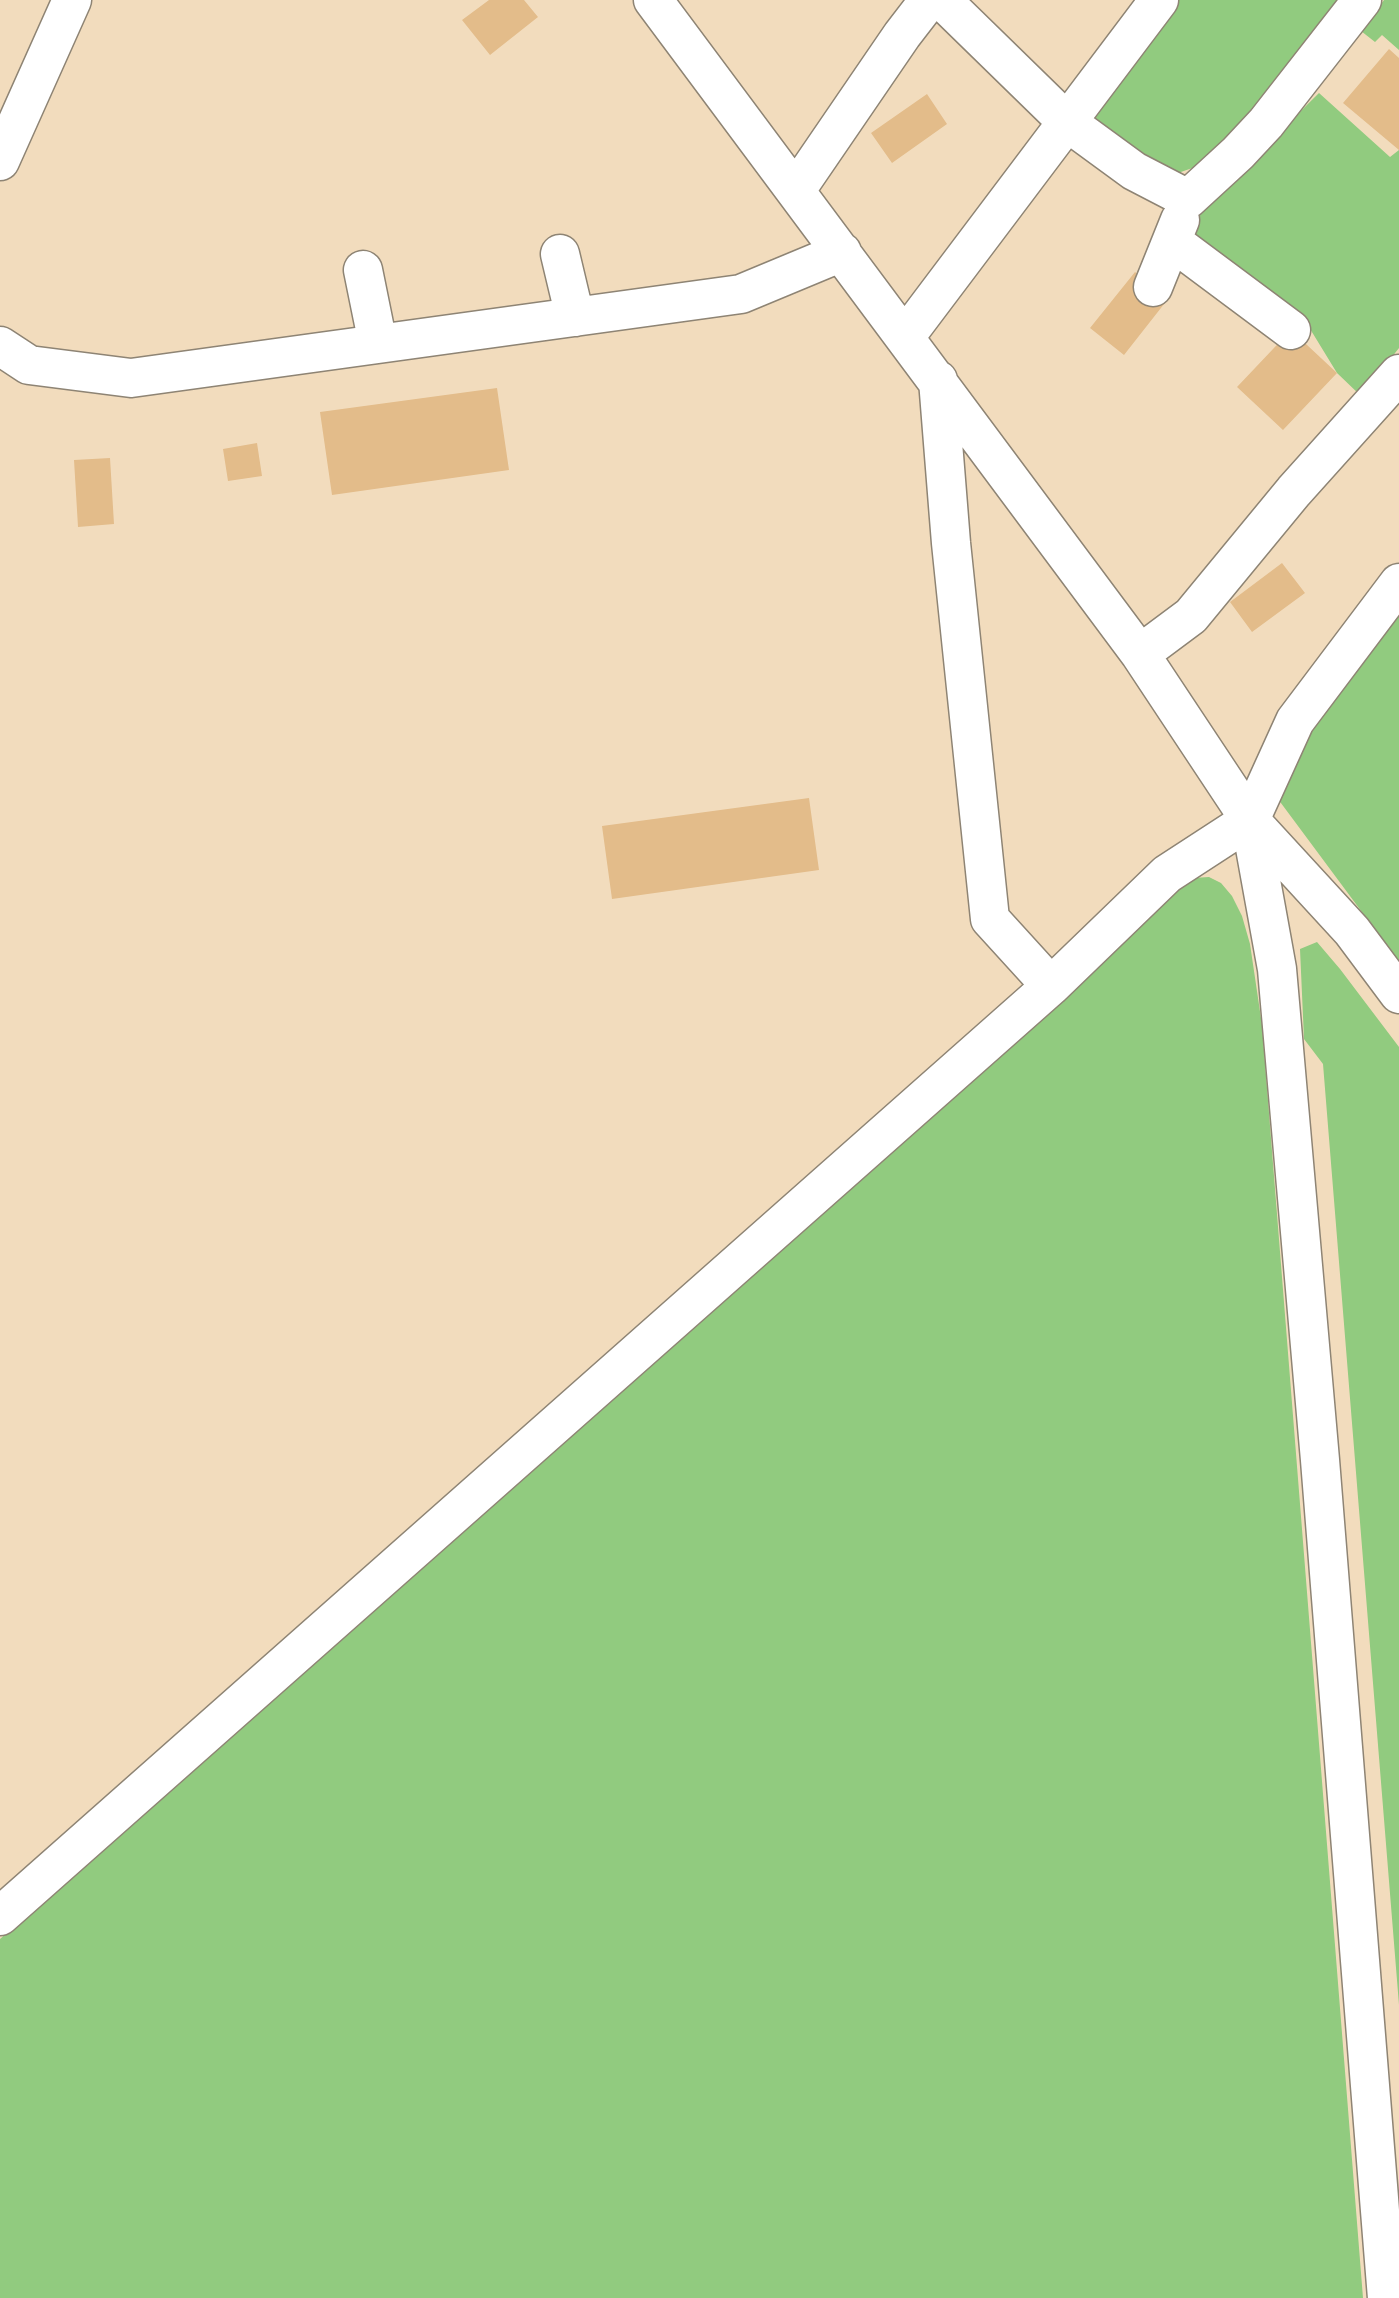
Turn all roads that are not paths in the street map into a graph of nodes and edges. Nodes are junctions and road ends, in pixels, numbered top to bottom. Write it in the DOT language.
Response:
graph roads {
  1 [pos="72,0"];
  2 [pos="653,0"];
  3 [pos="929,0"];
  4 [pos="942,0"];
  5 [pos="1158,0"];
  6 [pos="1362,0"];
  7 [pos="1067,122"];
  8 [pos="0,161"];
  9 [pos="796,190"];
  10 [pos="1188,198"];
  11 [pos="1173,242"];
  12 [pos="842,252"];
  13 [pos="560,254"];
  14 [pos="363,270"];
  15 [pos="1153,287"];
  16 [pos="575,317"];
  17 [pos="1291,330"];
  18 [pos="905,337"];
  19 [pos="378,344"];
  20 [pos="0,346"];
  21 [pos="1399,374"];
  22 [pos="937,380"];
  23 [pos="1399,583"];
  24 [pos="1140,654"];
  25 [pos="1250,820"];
  26 [pos="1051,986"];
  27 [pos="1399,994"];
  28 [pos="0,1916"];
  29 [pos="1387,2298"];
  1 -- 8 [label="lane"];
  2 -- 9 [label="lane"];
  3 -- 9 [label="lane"];
  4 -- 7 [label="lane"];
  5 -- 7 [label="lane"];
  6 -- 10 [label="lane"];
  7 -- 10 [label="lane"];
  7 -- 18 [label="lane"];
  9 -- 12 [label="lane"];
  10 -- 11 [label="lane"];
  11 -- 15 [label="lane"];
  11 -- 17 [label="lane"];
  12 -- 16 [label="lane"];
  12 -- 18 [label="lane"];
  13 -- 16 [label="lane"];
  14 -- 19 [label="lane"];
  16 -- 19 [label="lane"];
  18 -- 22 [label="lane"];
  19 -- 20 [label="lane"];
  21 -- 24 [label="lane"];
  22 -- 24 [label="lane"];
  22 -- 26 [label="lane"];
  23 -- 25 [label="lane"];
  24 -- 25 [label="lane"];
  25 -- 26 [label="lane"];
  25 -- 27 [label="lane"];
  25 -- 29 [label="lane"];
  26 -- 28 [label="lane"];
}
